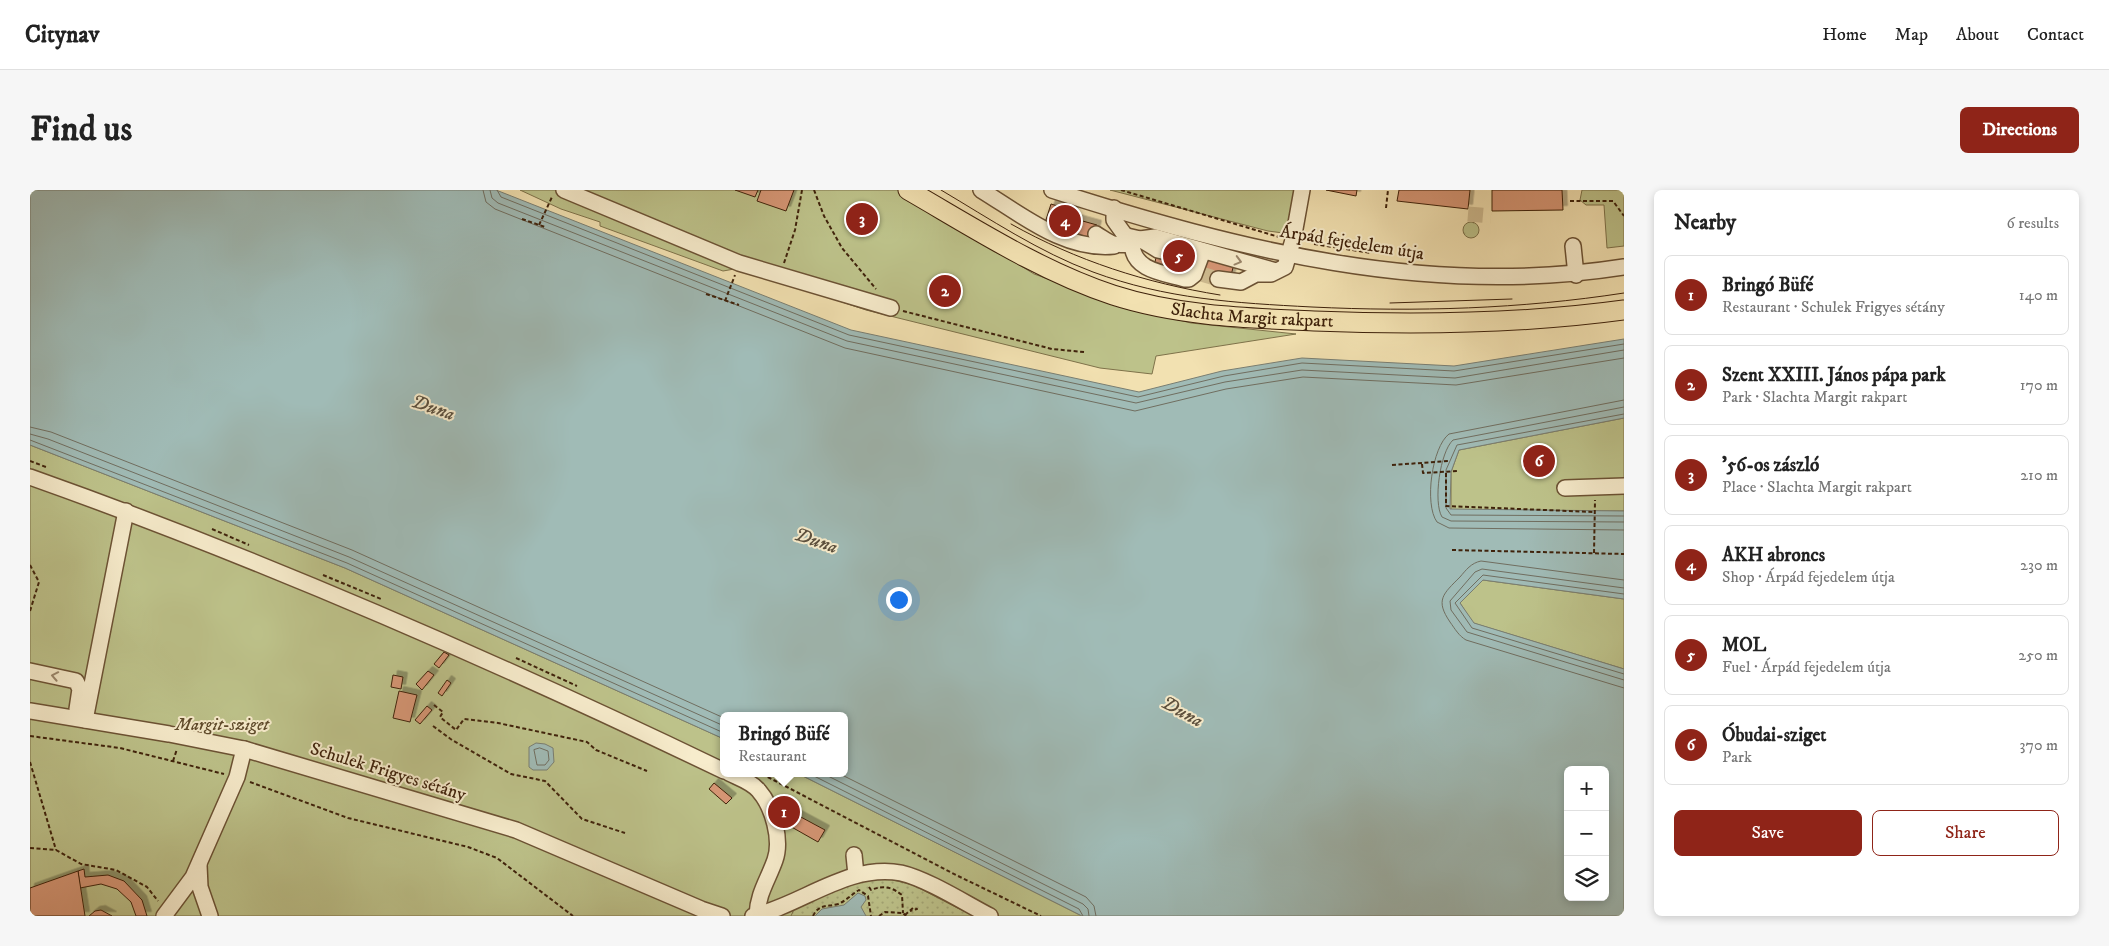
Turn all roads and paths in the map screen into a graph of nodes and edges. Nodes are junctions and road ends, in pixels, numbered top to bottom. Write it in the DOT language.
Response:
graph roads {
  1 [pos="555,190"];
  2 [pos="564,190"];
  3 [pos="802,190"];
  4 [pos="814,190"];
  5 [pos="908,190"];
  6 [pos="981,190"];
  7 [pos="1052,190"];
  8 [pos="1122,190"];
  9 [pos="1302,190"];
  10 [pos="1388,190"];
  11 [pos="1570,201"];
  12 [pos="1114,208"];
  13 [pos="1386,208"];
  14 [pos="1624,216"];
  15 [pos="522,219"];
  16 [pos="540,225"];
  17 [pos="545,227"];
  18 [pos="1096,234"];
  19 [pos="1114,246"];
  20 [pos="1573,246"];
  21 [pos="1132,247"];
  22 [pos="1291,248"];
  23 [pos="1202,251"];
  24 [pos="1378,254"];
  25 [pos="739,263"];
  26 [pos="1624,267"];
  27 [pos="1276,271"];
  28 [pos="1576,274"];
  29 [pos="777,276"];
  30 [pos="1218,279"];
  31 [pos="706,294"];
  32 [pos="725,301"];
  33 [pos="738,305"];
  34 [pos="891,308"];
  35 [pos="1624,310"];
  36 [pos="1084,352"];
  37 [pos="1449,461"];
  38 [pos="1422,463"];
  39 [pos="1392,465"];
  40 [pos="1459,471"];
  41 [pos="1446,473"];
  42 [pos="30,476"];
  43 [pos="1624,486"];
  44 [pos="1596,487"];
  45 [pos="1565,488"];
  46 [pos="126,511"];
  47 [pos="1594,512"];
  48 [pos="1452,550"];
  49 [pos="1594,552"];
  50 [pos="1624,554"];
  51 [pos="30,566"];
  52 [pos="30,611"];
  53 [pos="30,671"];
  54 [pos="434,705"];
  55 [pos="30,711"];
  56 [pos="80,719"];
  57 [pos="433,726"];
  58 [pos="30,736"];
  59 [pos="177,747"];
  60 [pos="244,749"];
  61 [pos="173,761"];
  62 [pos="30,762"];
  63 [pos="720,769"];
  64 [pos="648,771"];
  65 [pos="237,777"];
  66 [pos="736,777"];
  67 [pos="769,777"];
  68 [pos="625,833"];
  69 [pos="30,848"];
  70 [pos="56,850"];
  71 [pos="854,855"];
  72 [pos="199,864"];
  73 [pos="856,875"];
  74 [pos="868,896"];
  75 [pos="910,911"];
  76 [pos="776,912"];
  77 [pos="165,913"];
  78 [pos="903,913"];
  79 [pos="755,915"];
  80 [pos="210,916"];
  81 [pos="573,916"];
  82 [pos="722,916"];
  83 [pos="813,916"];
  84 [pos="871,916"];
  85 [pos="879,916"];
  86 [pos="906,916"];
  87 [pos="990,916"];
  88 [pos="1041,916"];
  1 -- 16 [label="path"];
  2 -- 25 [label="street"];
  3 -- 29 [label="path"];
  4 -- 34 [label="path"];
  5 -- 35 [label="main road, Slachta Margit rakpart"];
  6 -- 19 [label="street"];
  7 -- 12 [label="street, Árpád fejedelem útja"];
  8 -- 22 [label="path"];
  9 -- 22 [label="street"];
  10 -- 13 [label="path"];
  11 -- 14 [label="path"];
  12 -- 21 [label="street"];
  12 -- 22 [label="street, Árpád fejedelem útja"];
  15 -- 16 [label="path"];
  16 -- 17 [label="path"];
  18 -- 19 [label="street"];
  19 -- 21 [label="street"];
  20 -- 28 [label="street"];
  21 -- 23 [label="street"];
  21 -- 23 [label="street"];
  22 -- 24 [label="path"];
  22 -- 27 [label="street"];
  22 -- 28 [label="street, Árpád fejedelem útja"];
  23 -- 27 [label="street, one-way"];
  25 -- 29 [label="street"];
  25 -- 32 [label="path"];
  26 -- 28 [label="street, Árpád fejedelem útja"];
  27 -- 30 [label="street"];
  29 -- 34 [label="street"];
  31 -- 32 [label="path"];
  32 -- 33 [label="path"];
  34 -- 36 [label="path"];
  37 -- 38 [label="path"];
  38 -- 39 [label="path"];
  38 -- 41 [label="path"];
  40 -- 41 [label="path"];
  41 -- 47 [label="path"];
  42 -- 46 [label="street"];
  43 -- 44 [label="street"];
  44 -- 45 [label="street"];
  44 -- 47 [label="path"];
  46 -- 56 [label="street"];
  46 -- 63 [label="street"];
  47 -- 49 [label="path"];
  48 -- 49 [label="path"];
  49 -- 50 [label="path"];
  51 -- 52 [label="path"];
  56 -- 53 [label="street, one-way"];
  54 -- 64 [label="path"];
  55 -- 56 [label="street, Schulek Frigyes sétány"];
  56 -- 60 [label="street, Schulek Frigyes sétány"];
  57 -- 68 [label="path"];
  58 -- 61 [label="path"];
  59 -- 61 [label="path"];
  60 -- 65 [label="street"];
  60 -- 82 [label="street, Schulek Frigyes sétány"];
  61 -- 65 [label="path"];
  62 -- 70 [label="path"];
  65 -- 72 [label="street"];
  65 -- 81 [label="path"];
  66 -- 79 [label="street"];
  67 -- 88 [label="path"];
  69 -- 70 [label="path"];
  70 -- 77 [label="path"];
  71 -- 73 [label="street"];
  72 -- 77 [label="street"];
  72 -- 80 [label="street"];
  73 -- 76 [label="street"];
  73 -- 87 [label="street"];
  74 -- 78 [label="path"];
  74 -- 83 [label="path"];
  74 -- 84 [label="path"];
  75 -- 86 [label="path"];
  76 -- 79 [label="street"];
  78 -- 85 [label="path"];
  78 -- 86 [label="path"];
}
